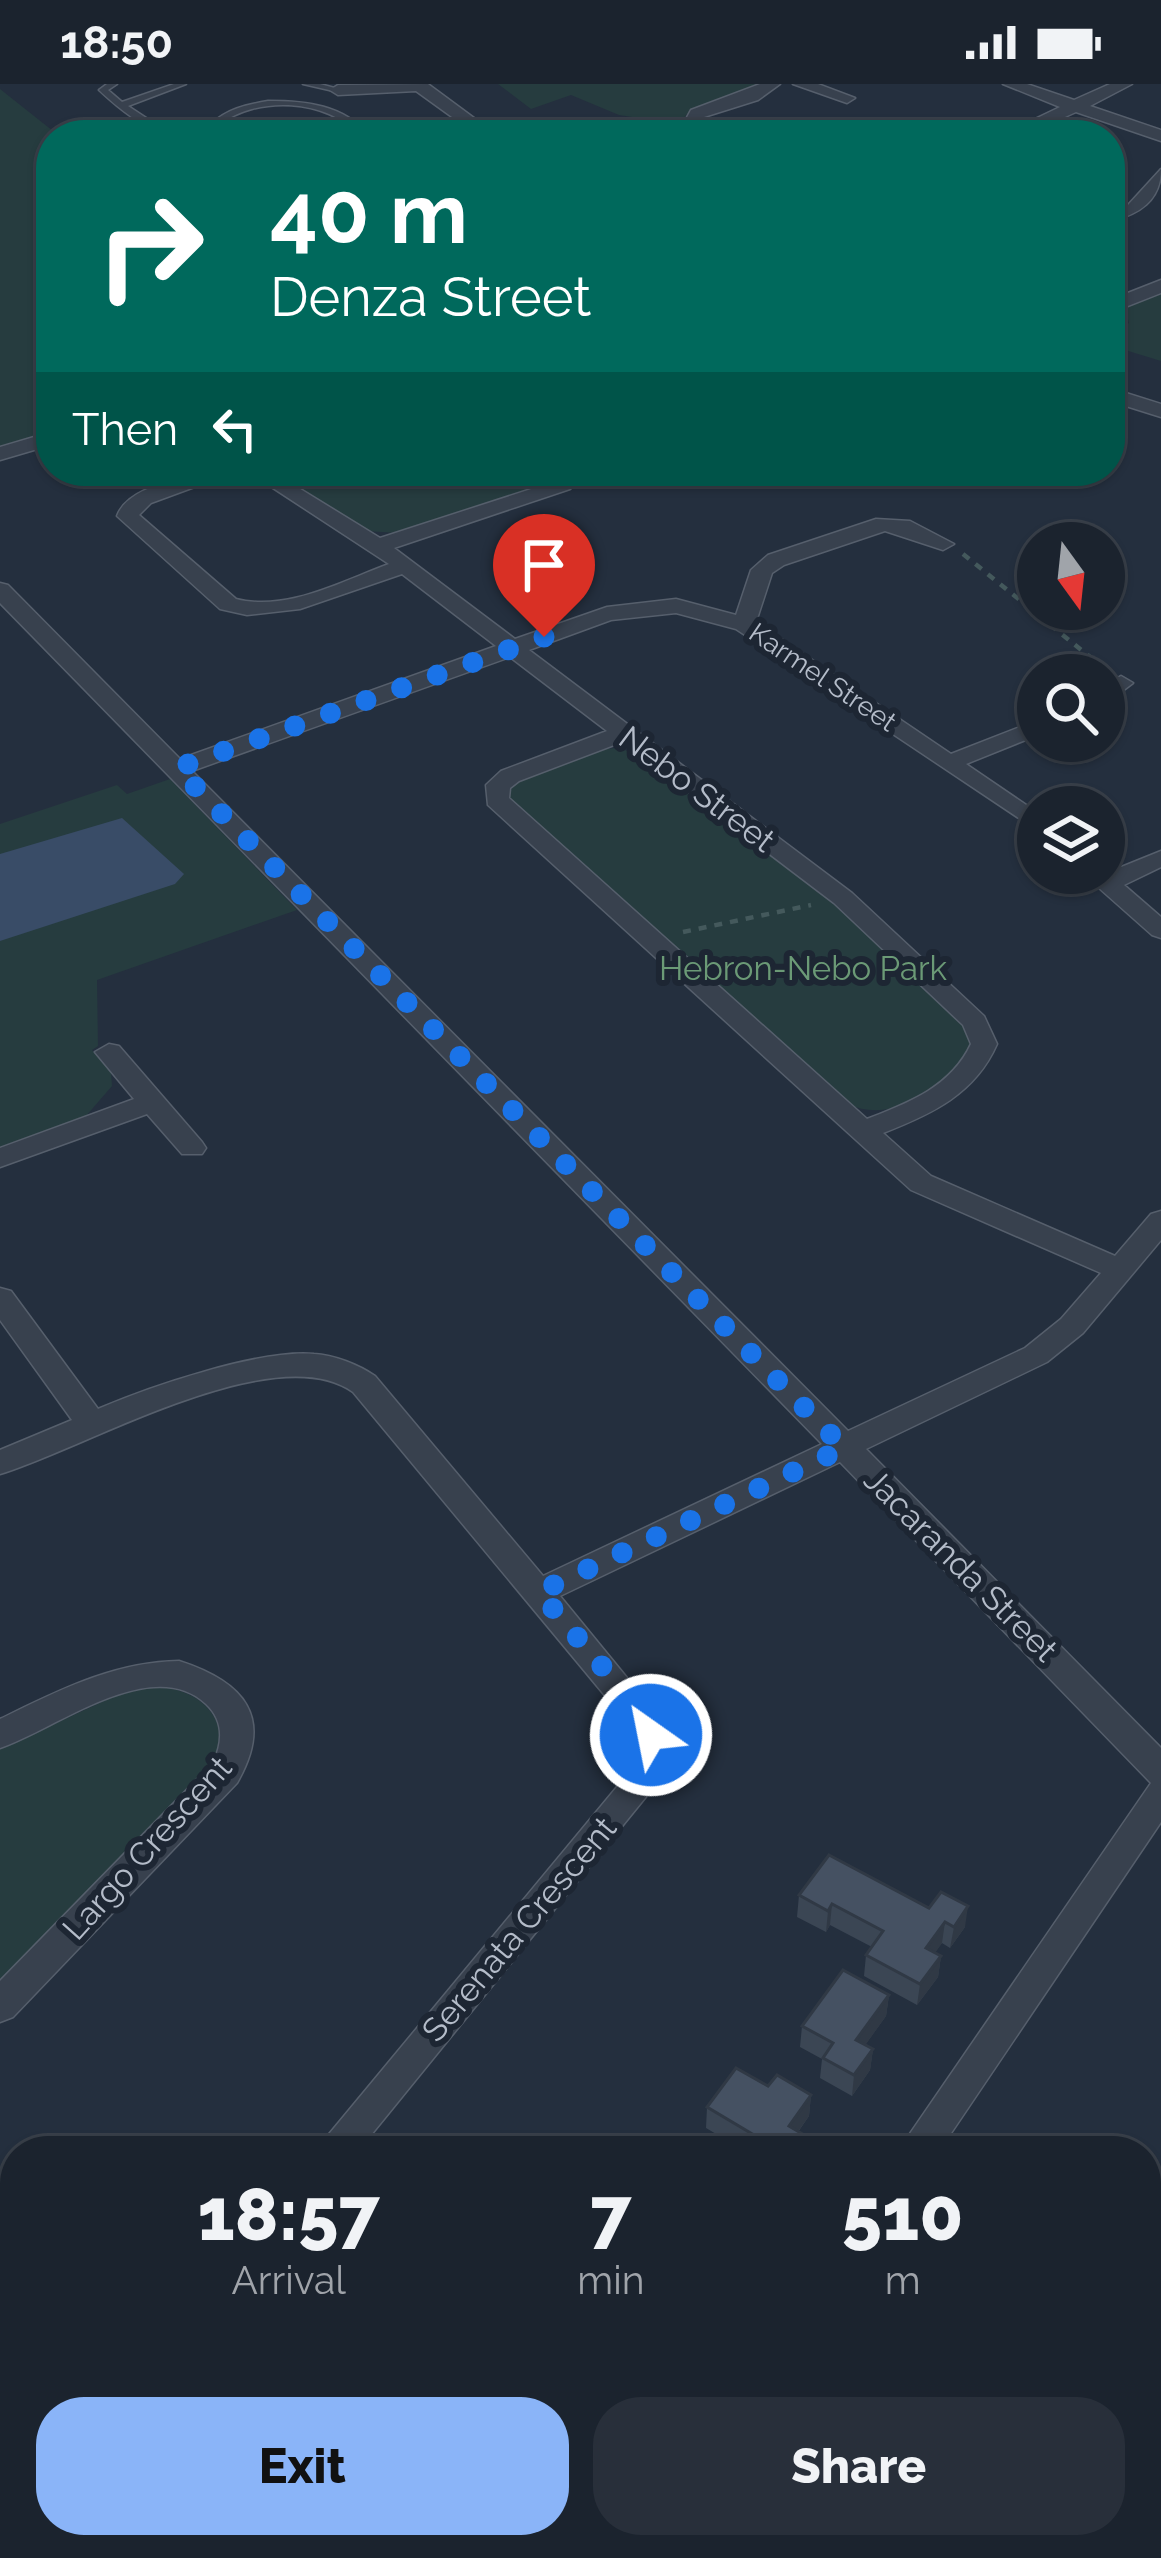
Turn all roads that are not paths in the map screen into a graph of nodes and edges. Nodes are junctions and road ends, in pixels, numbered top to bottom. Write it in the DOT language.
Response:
graph roads {
  1 [pos="113,84"];
  2 [pos="182,84"];
  3 [pos="307,84"];
  4 [pos="772,84"];
  5 [pos="801,84"];
  6 [pos="1011,84"];
  7 [pos="1124,84"];
  8 [pos="338,90"];
  9 [pos="847,98"];
  10 [pos="121,105"];
  11 [pos="1076,106"];
  12 [pos="144,120"];
  13 [pos="216,120"];
  14 [pos="352,120"];
  15 [pos="467,120"];
  16 [pos="694,120"];
  17 [pos="1045,120"];
  18 [pos="1116,120"];
  19 [pos="1125,123"];
  20 [pos="1161,136"];
  21 [pos="1161,174"];
  22 [pos="1134,209"];
  23 [pos="1125,212"];
  24 [pos="1161,220"];
  25 [pos="1161,286"];
  26 [pos="1125,302"];
  27 [pos="1161,394"];
  28 [pos="1125,399"];
  29 [pos="1136,403"];
  30 [pos="1161,411"];
  31 [pos="36,443"];
  32 [pos="0,454"];
  33 [pos="183,486"];
  34 [pos="281,486"];
  35 [pos="557,486"];
  36 [pos="944,544"];
  37 [pos="378,546"];
  38 [pos="405,566"];
  39 [pos="0,590"];
  40 [pos="744,624"];
  41 [pos="512,648"];
  42 [pos="622,733"];
  43 [pos="1017,735"];
  44 [pos="951,762"];
  45 [pos="177,768"];
  46 [pos="1017,809"];
  47 [pos="1161,858"];
  48 [pos="1125,870"];
  49 [pos="1119,894"];
  50 [pos="1161,930"];
  51 [pos="109,1052"];
  52 [pos="152,1102"];
  53 [pos="861,1131"];
  54 [pos="192,1148"];
  55 [pos="0,1158"];
  56 [pos="1161,1221"];
  57 [pos="1120,1270"];
  58 [pos="0,1298"];
  59 [pos="92,1424"];
  60 [pos="844,1448"];
  61 [pos="0,1463"];
  62 [pos="539,1592"];
  63 [pos="0,1734"];
  64 [pos="1161,1773"];
  65 [pos="1161,1794"];
  66 [pos="0,2006"];
  67 [pos="346,2136"];
  68 [pos="927,2136"];
  1 -- 10 [label="lane"];
  2 -- 10 [label="lane"];
  3 -- 8 [label="lane"];
  4 -- 16 [label="street"];
  5 -- 9 [label="street"];
  6 -- 11 [label="street"];
  7 -- 11 [label="street"];
  8 -- 15 [label="street"];
  10 -- 12 [label="lane"];
  11 -- 17 [label="street"];
  11 -- 18 [label="street"];
  13 -- 14 [label="lane"];
  19 -- 20 [label="street"];
  21 -- 22 [label="street"];
  22 -- 23 [label="street"];
  22 -- 24 [label="street"];
  25 -- 26 [label="street"];
  27 -- 29 [label="street"];
  28 -- 29 [label="street"];
  29 -- 30 [label="street"];
  31 -- 32 [label="street"];
  33 -- 38 [label="street"];
  34 -- 37 [label="street, Nebo Street"];
  35 -- 37 [label="street"];
  36 -- 40 [label="street"];
  37 -- 38 [label="street, Nebo Street"];
  38 -- 41 [label="street, Nebo Street"];
  39 -- 45 [label="street, Jacaranda Street"];
  40 -- 41 [label="street, Karmel Street"];
  40 -- 44 [label="street, Karmel Street"];
  41 -- 42 [label="street, Nebo Street"];
  41 -- 45 [label="street, Karmel Street"];
  42 -- 53 [label="street, Nebo Street"];
  42 -- 53 [label="street"];
  43 -- 44 [label="street"];
  44 -- 46 [label="street, Karmel Street"];
  45 -- 60 [label="street, Jacaranda Street"];
  47 -- 48 [label="street"];
  49 -- 50 [label="street"];
  51 -- 52 [label="street"];
  52 -- 54 [label="street"];
  52 -- 55 [label="street"];
  53 -- 57 [label="street"];
  56 -- 57 [label="street"];
  57 -- 60 [label="street"];
  58 -- 59 [label="street"];
  59 -- 61 [label="street, Serenata Crescent"];
  59 -- 62 [label="street, Serenata Crescent"];
  60 -- 62 [label="street"];
  60 -- 64 [label="street, Jacaranda Street"];
  62 -- 67 [label="street, Serenata Crescent"];
  63 -- 66 [label="street, Largo Crescent"];
  65 -- 68 [label="street"];
}
